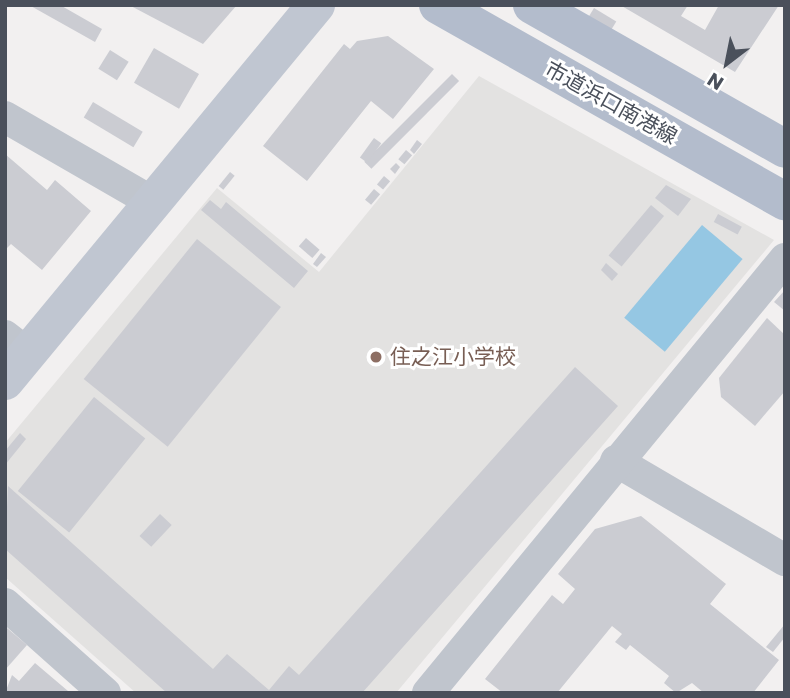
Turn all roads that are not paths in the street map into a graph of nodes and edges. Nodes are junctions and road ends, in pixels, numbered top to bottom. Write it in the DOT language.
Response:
graph roads {
  1 [pos="316,5"];
  2 [pos="438,5"];
  3 [pos="532,5"];
  4 [pos="5,117"];
  5 [pos="785,149"];
  6 [pos="785,201"];
  7 [pos="152,202"];
  8 [pos="785,259"];
  9 [pos="13,357"];
  10 [pos="616,461"];
  11 [pos="785,560"];
  12 [pos="7,608"];
  13 [pos="438,689"];
  14 [pos="98,691"];
  1 -- 7 [label="street"];
  2 -- 6 [label="main road, 市道浜口南港線"];
  3 -- 5 [label="main road"];
  4 -- 7 [label="street"];
  7 -- 9 [label="street"];
  8 -- 10 [label="street"];
  10 -- 11 [label="street"];
  10 -- 13 [label="street"];
  12 -- 14 [label="street"];
}
